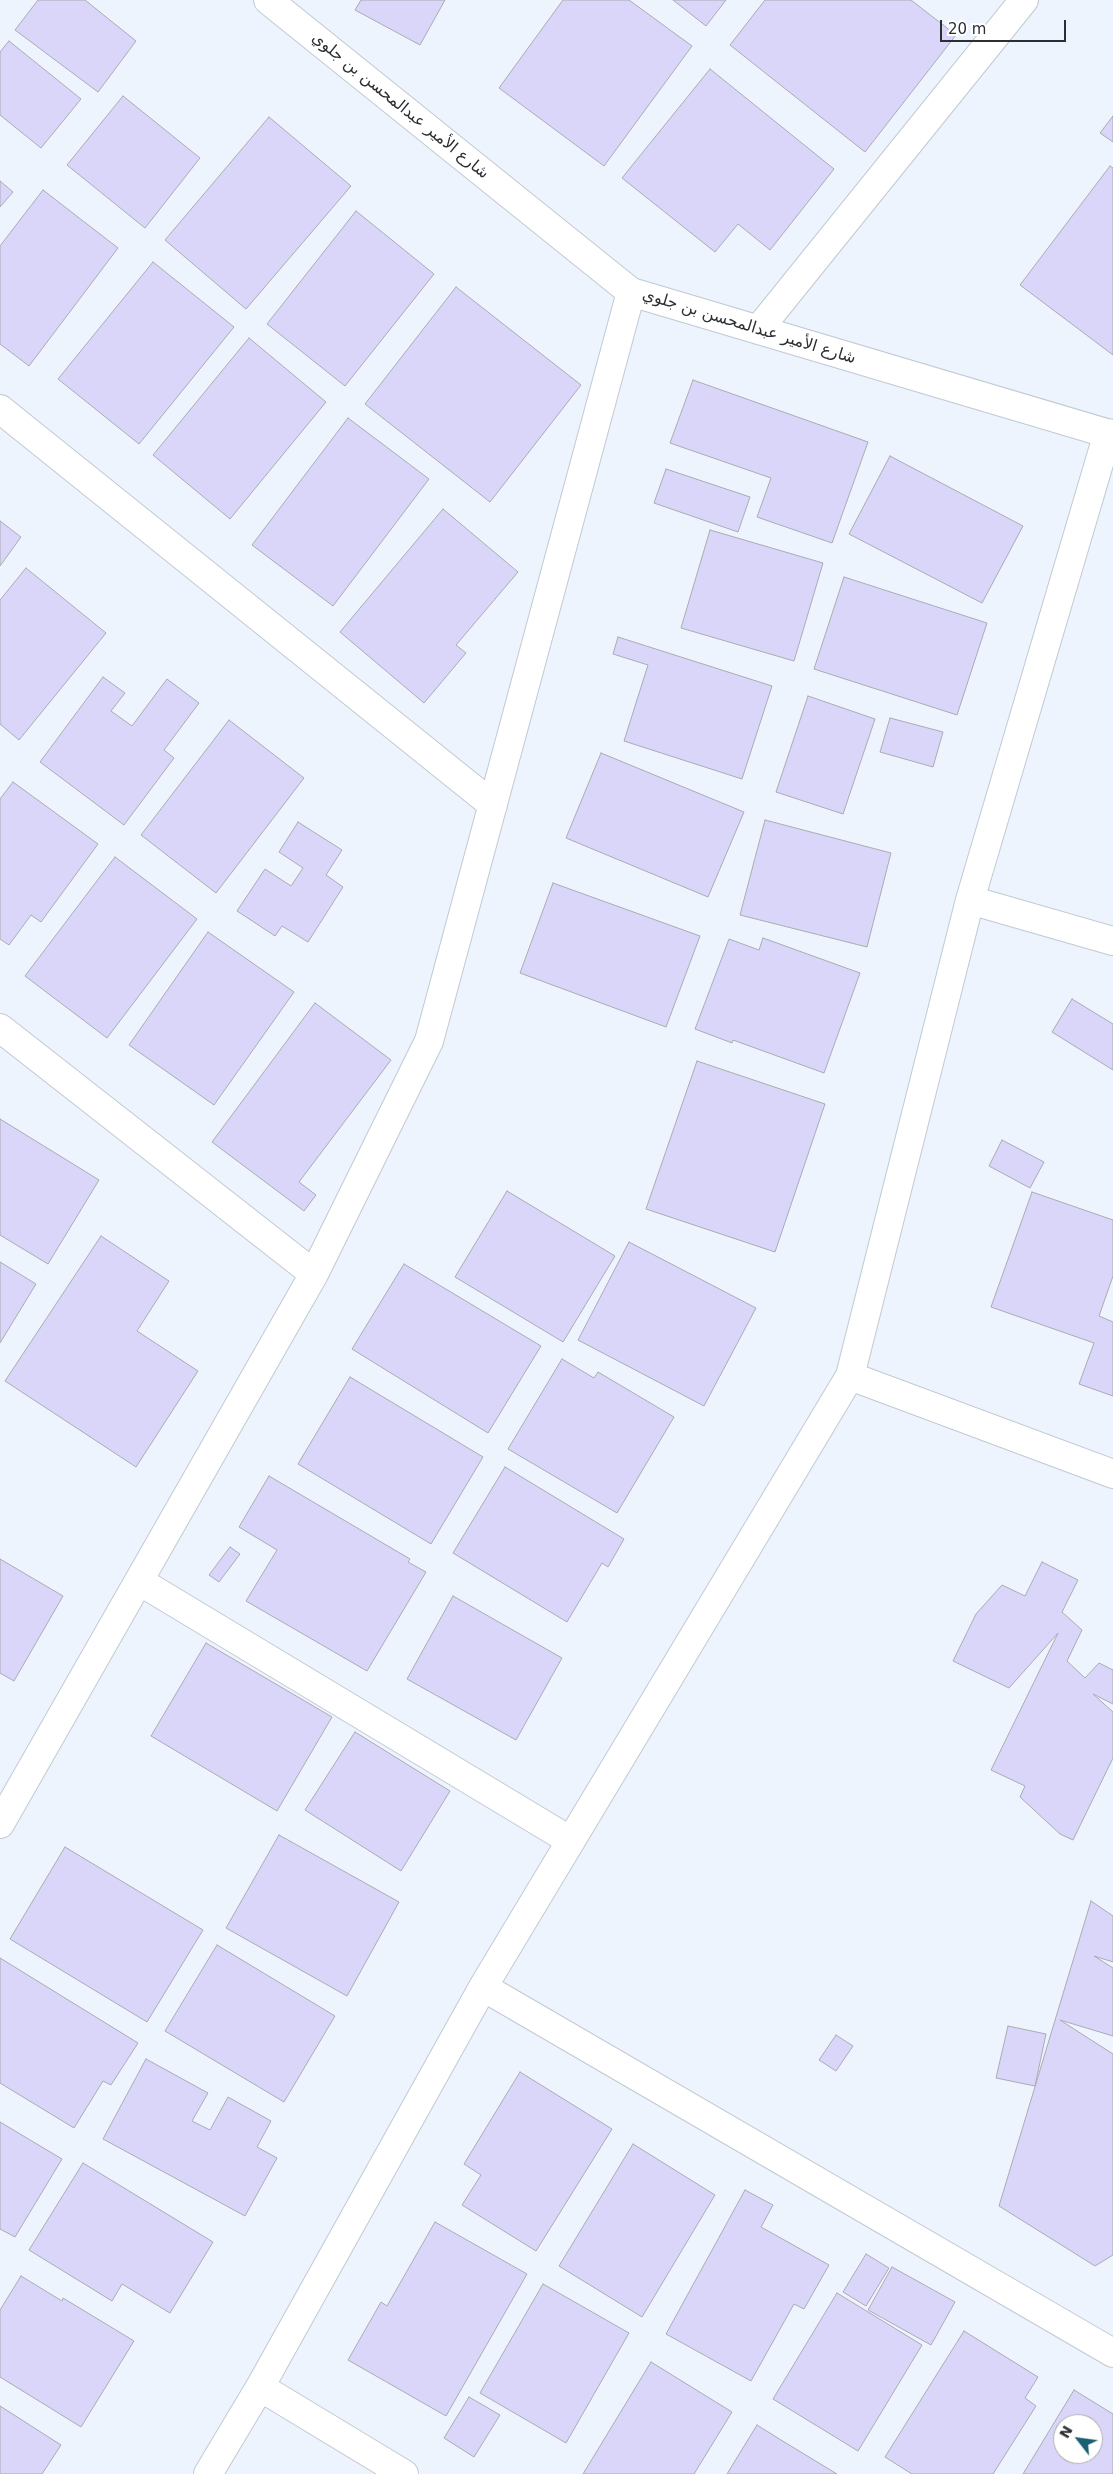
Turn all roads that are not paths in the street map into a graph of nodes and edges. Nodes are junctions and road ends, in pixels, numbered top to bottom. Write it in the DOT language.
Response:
graph roads {
  1 [pos="268,0"];
  2 [pos="1024,0"];
  3 [pos="631,292"];
  4 [pos="758,330"];
  5 [pos="0,409"];
  6 [pos="1111,434"];
  7 [pos="492,805"];
  8 [pos="970,900"];
  9 [pos="1113,941"];
  10 [pos="0,1028"];
  11 [pos="314,1274"];
  12 [pos="850,1376"];
  13 [pos="1113,1474"];
  14 [pos="139,1581"];
  15 [pos="0,1824"];
  16 [pos="571,1840"];
  17 [pos="483,1987"];
  18 [pos="1113,2353"];
  19 [pos="260,2387"];
  20 [pos="208,2474"];
  21 [pos="404,2474"];
  1 -- 3 [label="street, شارع الأمير عبدالمحسن بن جلوي"];
  2 -- 4 [label="street"];
  3 -- 4 [label="street, شارع الأمير عبدالمحسن بن جلوي"];
  3 -- 7 [label="street"];
  4 -- 6 [label="street, شارع الأمير عبدالمحسن بن جلوي"];
  5 -- 7 [label="street"];
  6 -- 8 [label="street"];
  7 -- 11 [label="street"];
  8 -- 9 [label="street"];
  8 -- 12 [label="street"];
  10 -- 11 [label="street"];
  11 -- 14 [label="street"];
  12 -- 13 [label="street"];
  12 -- 16 [label="street"];
  14 -- 15 [label="street"];
  14 -- 16 [label="street"];
  16 -- 17 [label="street"];
  17 -- 18 [label="street"];
  17 -- 19 [label="street"];
  19 -- 20 [label="street"];
  19 -- 21 [label="street"];
}
